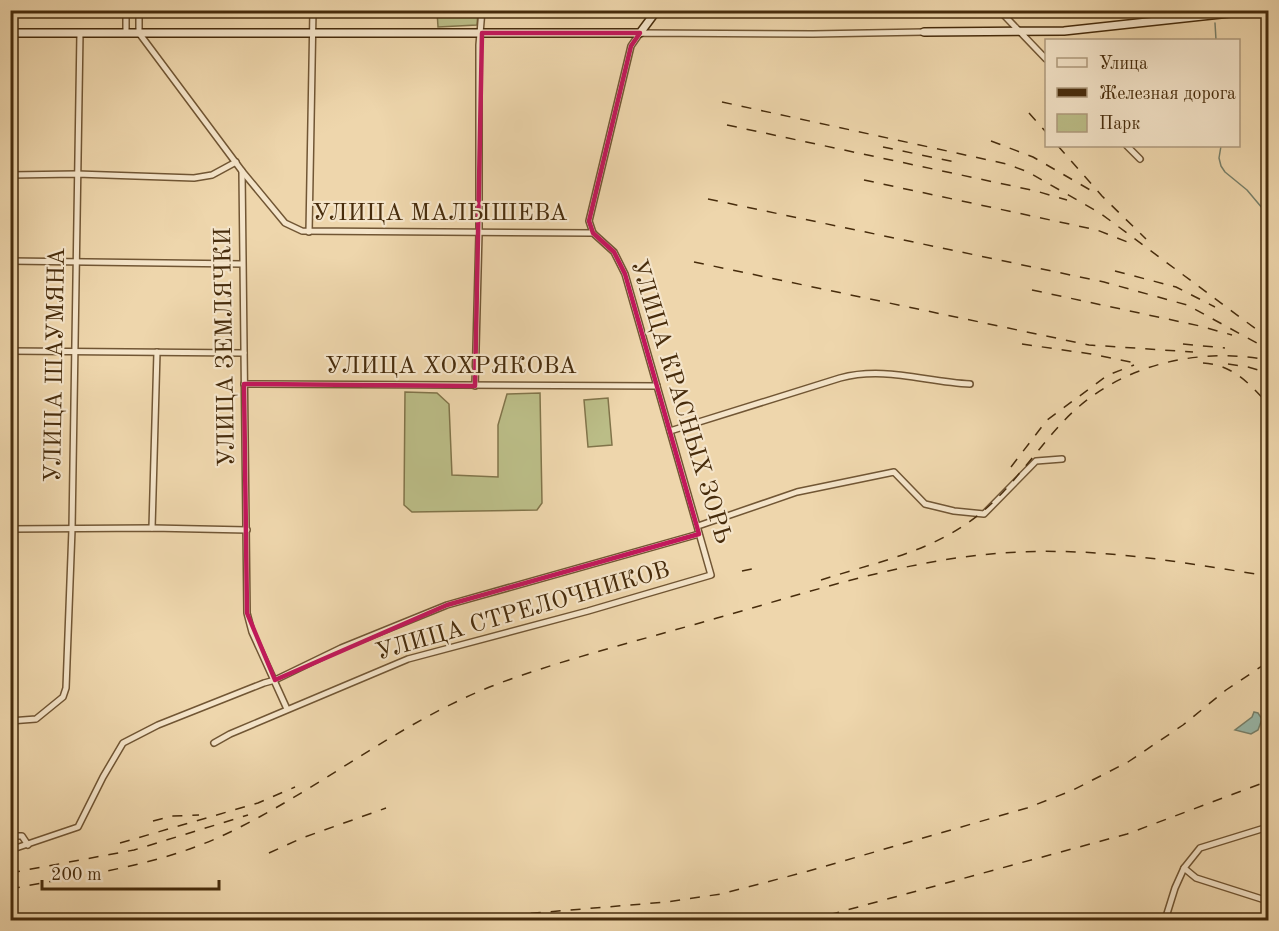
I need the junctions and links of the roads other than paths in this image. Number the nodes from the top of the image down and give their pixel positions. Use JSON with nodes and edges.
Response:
{"nodes":[{"id":1,"x":126,"y":10,"type":"edge"},
{"id":2,"x":139,"y":10,"type":"edge"},
{"id":3,"x":313,"y":10,"type":"edge"},
{"id":4,"x":482,"y":10,"type":"edge"},
{"id":5,"x":657,"y":10,"type":"edge"},
{"id":6,"x":999,"y":10,"type":"edge"},
{"id":7,"x":1258,"y":10,"type":"edge"},
{"id":8,"x":313,"y":31,"type":"junction"},
{"id":9,"x":924,"y":32,"type":"joint"},
{"id":10,"x":10,"y":33,"type":"edge"},
{"id":11,"x":80,"y":33,"type":"junction"},
{"id":12,"x":126,"y":33,"type":"junction"},
{"id":13,"x":139,"y":33,"type":"junction"},
{"id":14,"x":482,"y":33,"type":"junction"},
{"id":15,"x":640,"y":33,"type":"junction"},
{"id":16,"x":1023,"y":33,"type":"junction"},
{"id":17,"x":1045,"y":56,"type":"edge"},
{"id":18,"x":1128,"y":147,"type":"edge"},
{"id":19,"x":1140,"y":159,"type":"dead end"},
{"id":20,"x":236,"y":162,"type":"junction"},
{"id":21,"x":242,"y":171,"type":"junction"},
{"id":22,"x":77,"y":174,"type":"junction"},
{"id":23,"x":10,"y":175,"type":"edge"},
{"id":24,"x":309,"y":232,"type":"junction"},
{"id":25,"x":479,"y":233,"type":"junction"},
{"id":26,"x":593,"y":233,"type":"junction"},
{"id":27,"x":10,"y":261,"type":"edge"},
{"id":28,"x":75,"y":262,"type":"junction"},
{"id":29,"x":242,"y":264,"type":"junction"},
{"id":30,"x":74,"y":350,"type":"junction"},
{"id":31,"x":10,"y":351,"type":"edge"},
{"id":32,"x":157,"y":352,"type":"junction"},
{"id":33,"x":244,"y":353,"type":"junction"},
{"id":34,"x":244,"y":384,"type":"junction"},
{"id":35,"x":970,"y":384,"type":"dead end"},
{"id":36,"x":475,"y":386,"type":"junction"},
{"id":37,"x":657,"y":386,"type":"junction"},
{"id":38,"x":670,"y":431,"type":"junction"},
{"id":39,"x":1062,"y":459,"type":"dead end"},
{"id":40,"x":698,"y":526,"type":"junction"},
{"id":41,"x":152,"y":528,"type":"junction"},
{"id":42,"x":10,"y":529,"type":"edge"},
{"id":43,"x":72,"y":529,"type":"junction"},
{"id":44,"x":247,"y":530,"type":"junction"},
{"id":45,"x":699,"y":534,"type":"junction"},
{"id":46,"x":711,"y":575,"type":"joint"},
{"id":47,"x":275,"y":680,"type":"junction"},
{"id":48,"x":287,"y":709,"type":"junction"},
{"id":49,"x":10,"y":721,"type":"edge"},
{"id":50,"x":214,"y":743,"type":"dead end"},
{"id":51,"x":1269,"y":827,"type":"edge"},
{"id":52,"x":10,"y":836,"type":"edge"},
{"id":53,"x":28,"y":845,"type":"junction"},
{"id":54,"x":10,"y":850,"type":"edge"},
{"id":55,"x":1184,"y":867,"type":"junction"},
{"id":56,"x":1269,"y":901,"type":"edge"},
{"id":57,"x":1165,"y":921,"type":"edge"}],
"edges":[{"from":1,"to":12,"type":"street"},
{"from":2,"to":13,"type":"street"},
{"from":3,"to":8,"type":"street"},
{"from":4,"to":14,"type":"street"},
{"from":5,"to":15,"type":"main road"},
{"from":6,"to":16,"type":"street"},
{"from":7,"to":16,"type":"main road"},
{"from":8,"to":13,"type":"main road"},
{"from":8,"to":14,"type":"main road"},
{"from":8,"to":24,"type":"street"},
{"from":9,"to":15,"type":"street"},
{"from":9,"to":16,"type":"main road"},
{"from":10,"to":11,"type":"main road"},
{"from":11,"to":12,"type":"main road"},
{"from":11,"to":22,"type":"street","name":"УЛИЦА ШАУМЯНА"},
{"from":12,"to":13,"type":"main road"},
{"from":13,"to":20,"type":"street"},
{"from":14,"to":15,"type":"main road"},
{"from":14,"to":25,"type":"street"},
{"from":15,"to":26,"type":"street"},
{"from":16,"to":17,"type":"street"},
{"from":18,"to":19,"type":"street"},
{"from":20,"to":21,"type":"street"},
{"from":20,"to":22,"type":"street"},
{"from":21,"to":24,"type":"street","name":"УЛИЦА МАЛЫШЕВА"},
{"from":21,"to":29,"type":"street","name":"УЛИЦА ЗЕМЛЯЧКИ"},
{"from":22,"to":23,"type":"street"},
{"from":22,"to":28,"type":"street","name":"УЛИЦА ШАУМЯНА"},
{"from":24,"to":25,"type":"street","name":"УЛИЦА МАЛЫШЕВА"},
{"from":25,"to":26,"type":"street","name":"УЛИЦА МАЛЫШЕВА"},
{"from":25,"to":36,"type":"street"},
{"from":26,"to":37,"type":"street","name":"УЛИЦА КРАСНЫХ ЗОРЬ"},
{"from":27,"to":28,"type":"street"},
{"from":28,"to":29,"type":"street"},
{"from":28,"to":30,"type":"street","name":"УЛИЦА ШАУМЯНА"},
{"from":29,"to":33,"type":"street","name":"УЛИЦА ЗЕМЛЯЧКИ"},
{"from":30,"to":31,"type":"street"},
{"from":30,"to":32,"type":"street"},
{"from":30,"to":43,"type":"street","name":"УЛИЦА ШАУМЯНА"},
{"from":32,"to":33,"type":"street"},
{"from":32,"to":41,"type":"street"},
{"from":33,"to":34,"type":"street","name":"УЛИЦА ЗЕМЛЯЧКИ"},
{"from":34,"to":36,"type":"street","name":"УЛИЦА ХОХРЯКОВА"},
{"from":34,"to":44,"type":"street","name":"УЛИЦА ЗЕМЛЯЧКИ"},
{"from":35,"to":38,"type":"street"},
{"from":36,"to":37,"type":"street","name":"УЛИЦА ХОХРЯКОВА"},
{"from":37,"to":38,"type":"street","name":"УЛИЦА КРАСНЫХ ЗОРЬ"},
{"from":38,"to":40,"type":"street","name":"УЛИЦА КРАСНЫХ ЗОРЬ"},
{"from":39,"to":40,"type":"street"},
{"from":40,"to":45,"type":"street","name":"УЛИЦА КРАСНЫХ ЗОРЬ"},
{"from":41,"to":43,"type":"street"},
{"from":41,"to":44,"type":"street"},
{"from":42,"to":43,"type":"street"},
{"from":43,"to":49,"type":"street","name":"УЛИЦА ШАУМЯНА"},
{"from":44,"to":47,"type":"street","name":"УЛИЦА ЗЕМЛЯЧКИ"},
{"from":45,"to":46,"type":"street","name":"УЛИЦА КРАСНЫХ ЗОРЬ"},
{"from":45,"to":47,"type":"street"},
{"from":46,"to":48,"type":"street","name":"УЛИЦА СТРЕЛОЧНИКОВ"},
{"from":47,"to":48,"type":"street","name":"УЛИЦА ЗЕМЛЯЧКИ"},
{"from":47,"to":53,"type":"street"},
{"from":48,"to":50,"type":"street","name":"УЛИЦА СТРЕЛОЧНИКОВ"},
{"from":51,"to":55,"type":"street"},
{"from":52,"to":53,"type":"street"},
{"from":53,"to":54,"type":"street"},
{"from":55,"to":56,"type":"street"},
{"from":55,"to":57,"type":"street"}]}
